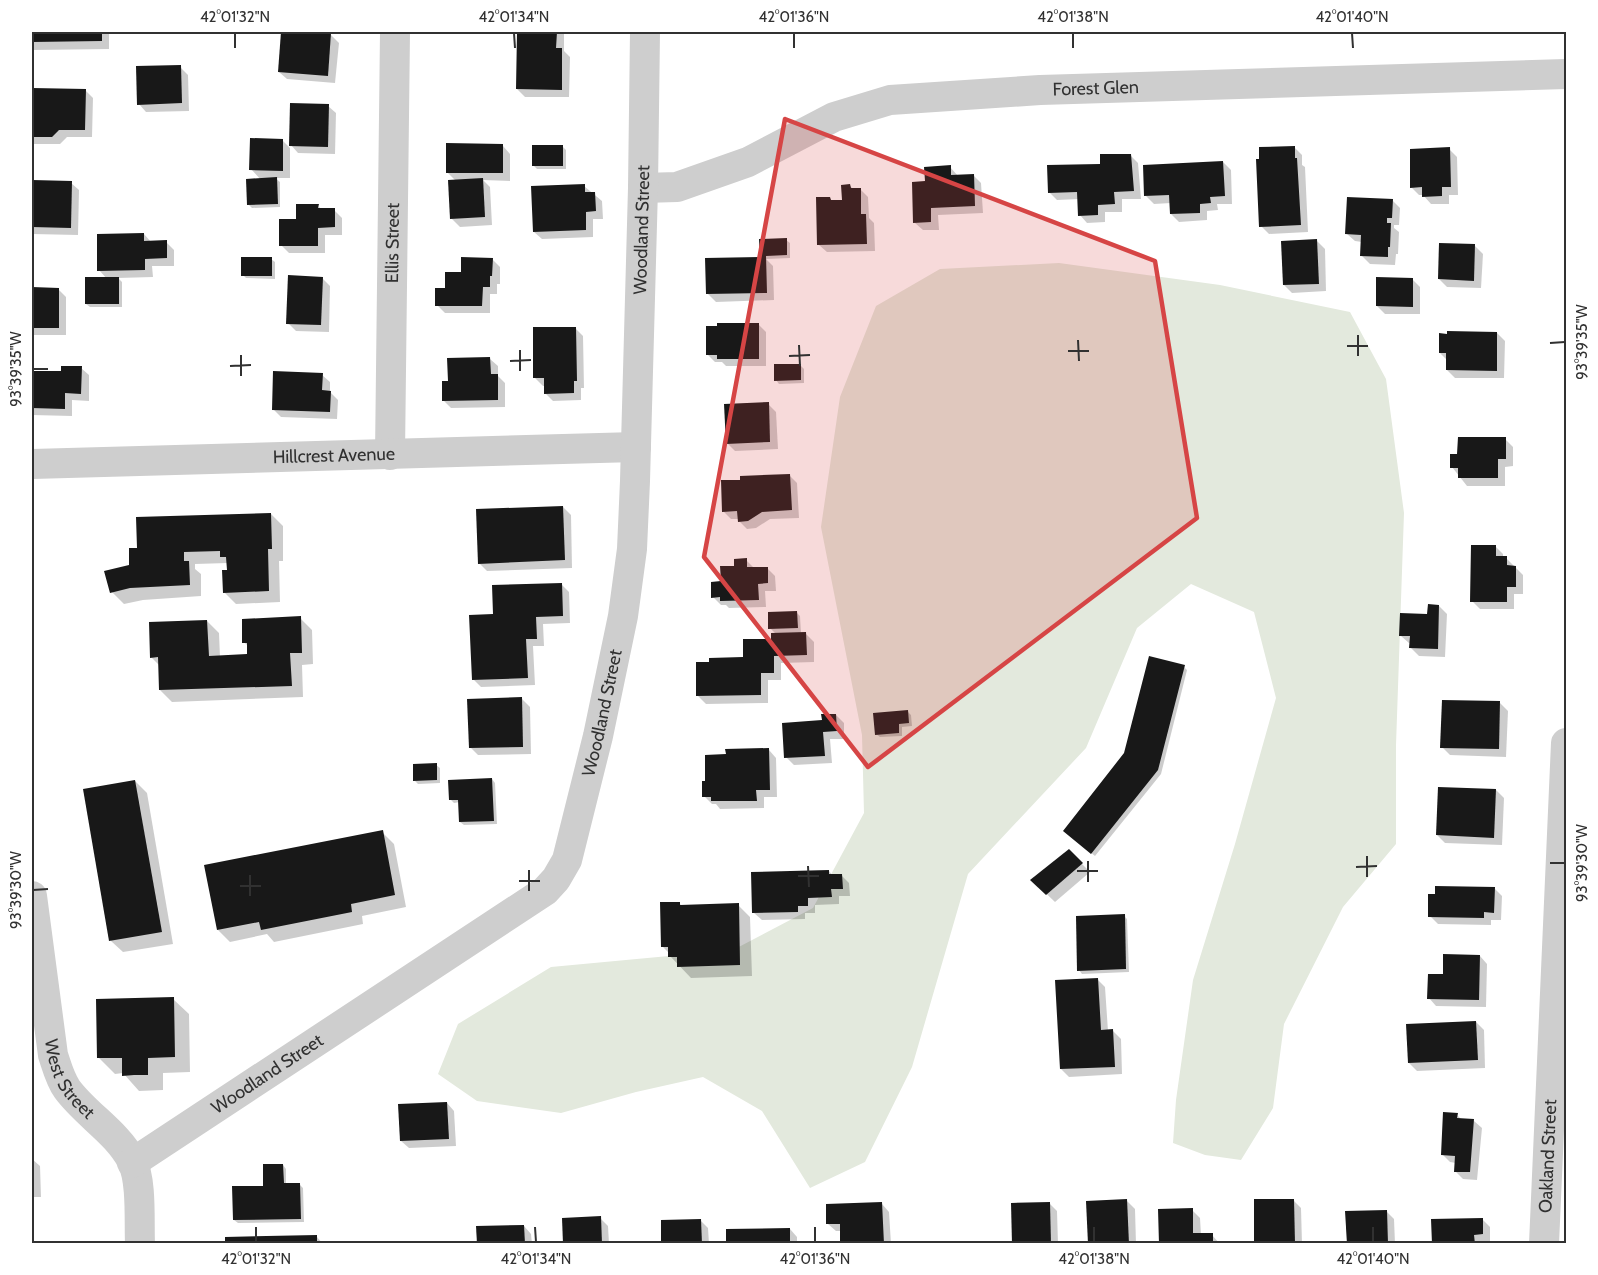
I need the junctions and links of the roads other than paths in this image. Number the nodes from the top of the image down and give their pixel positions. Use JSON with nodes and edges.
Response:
{"nodes":[{"id":1,"x":395,"y":32,"type":"edge"},
{"id":2,"x":645,"y":32,"type":"edge"},
{"id":3,"x":1566,"y":74,"type":"edge"},
{"id":4,"x":643,"y":188,"type":"junction"},
{"id":5,"x":636,"y":447,"type":"junction"},
{"id":6,"x":390,"y":455,"type":"junction"},
{"id":7,"x":32,"y":464,"type":"edge"},
{"id":8,"x":1566,"y":743,"type":"edge"},
{"id":9,"x":32,"y":896,"type":"edge"},
{"id":10,"x":132,"y":1163,"type":"junction"},
{"id":11,"x":140,"y":1244,"type":"edge"},
{"id":12,"x":1544,"y":1244,"type":"edge"}],
"edges":[{"from":1,"to":6,"type":"street","name":"Ellis Street"},
{"from":2,"to":4,"type":"street","name":"Woodland Street"},
{"from":3,"to":4,"type":"street","name":"Forest Glen"},
{"from":4,"to":5,"type":"street","name":"Woodland Street"},
{"from":5,"to":6,"type":"street","name":"Hillcrest Avenue"},
{"from":5,"to":10,"type":"street","name":"Woodland Street"},
{"from":6,"to":7,"type":"street","name":"Hillcrest Avenue"},
{"from":8,"to":12,"type":"street","name":"Oakland Street"},
{"from":9,"to":10,"type":"street","name":"West Street"},
{"from":10,"to":11,"type":"street","name":"West Street"}]}
